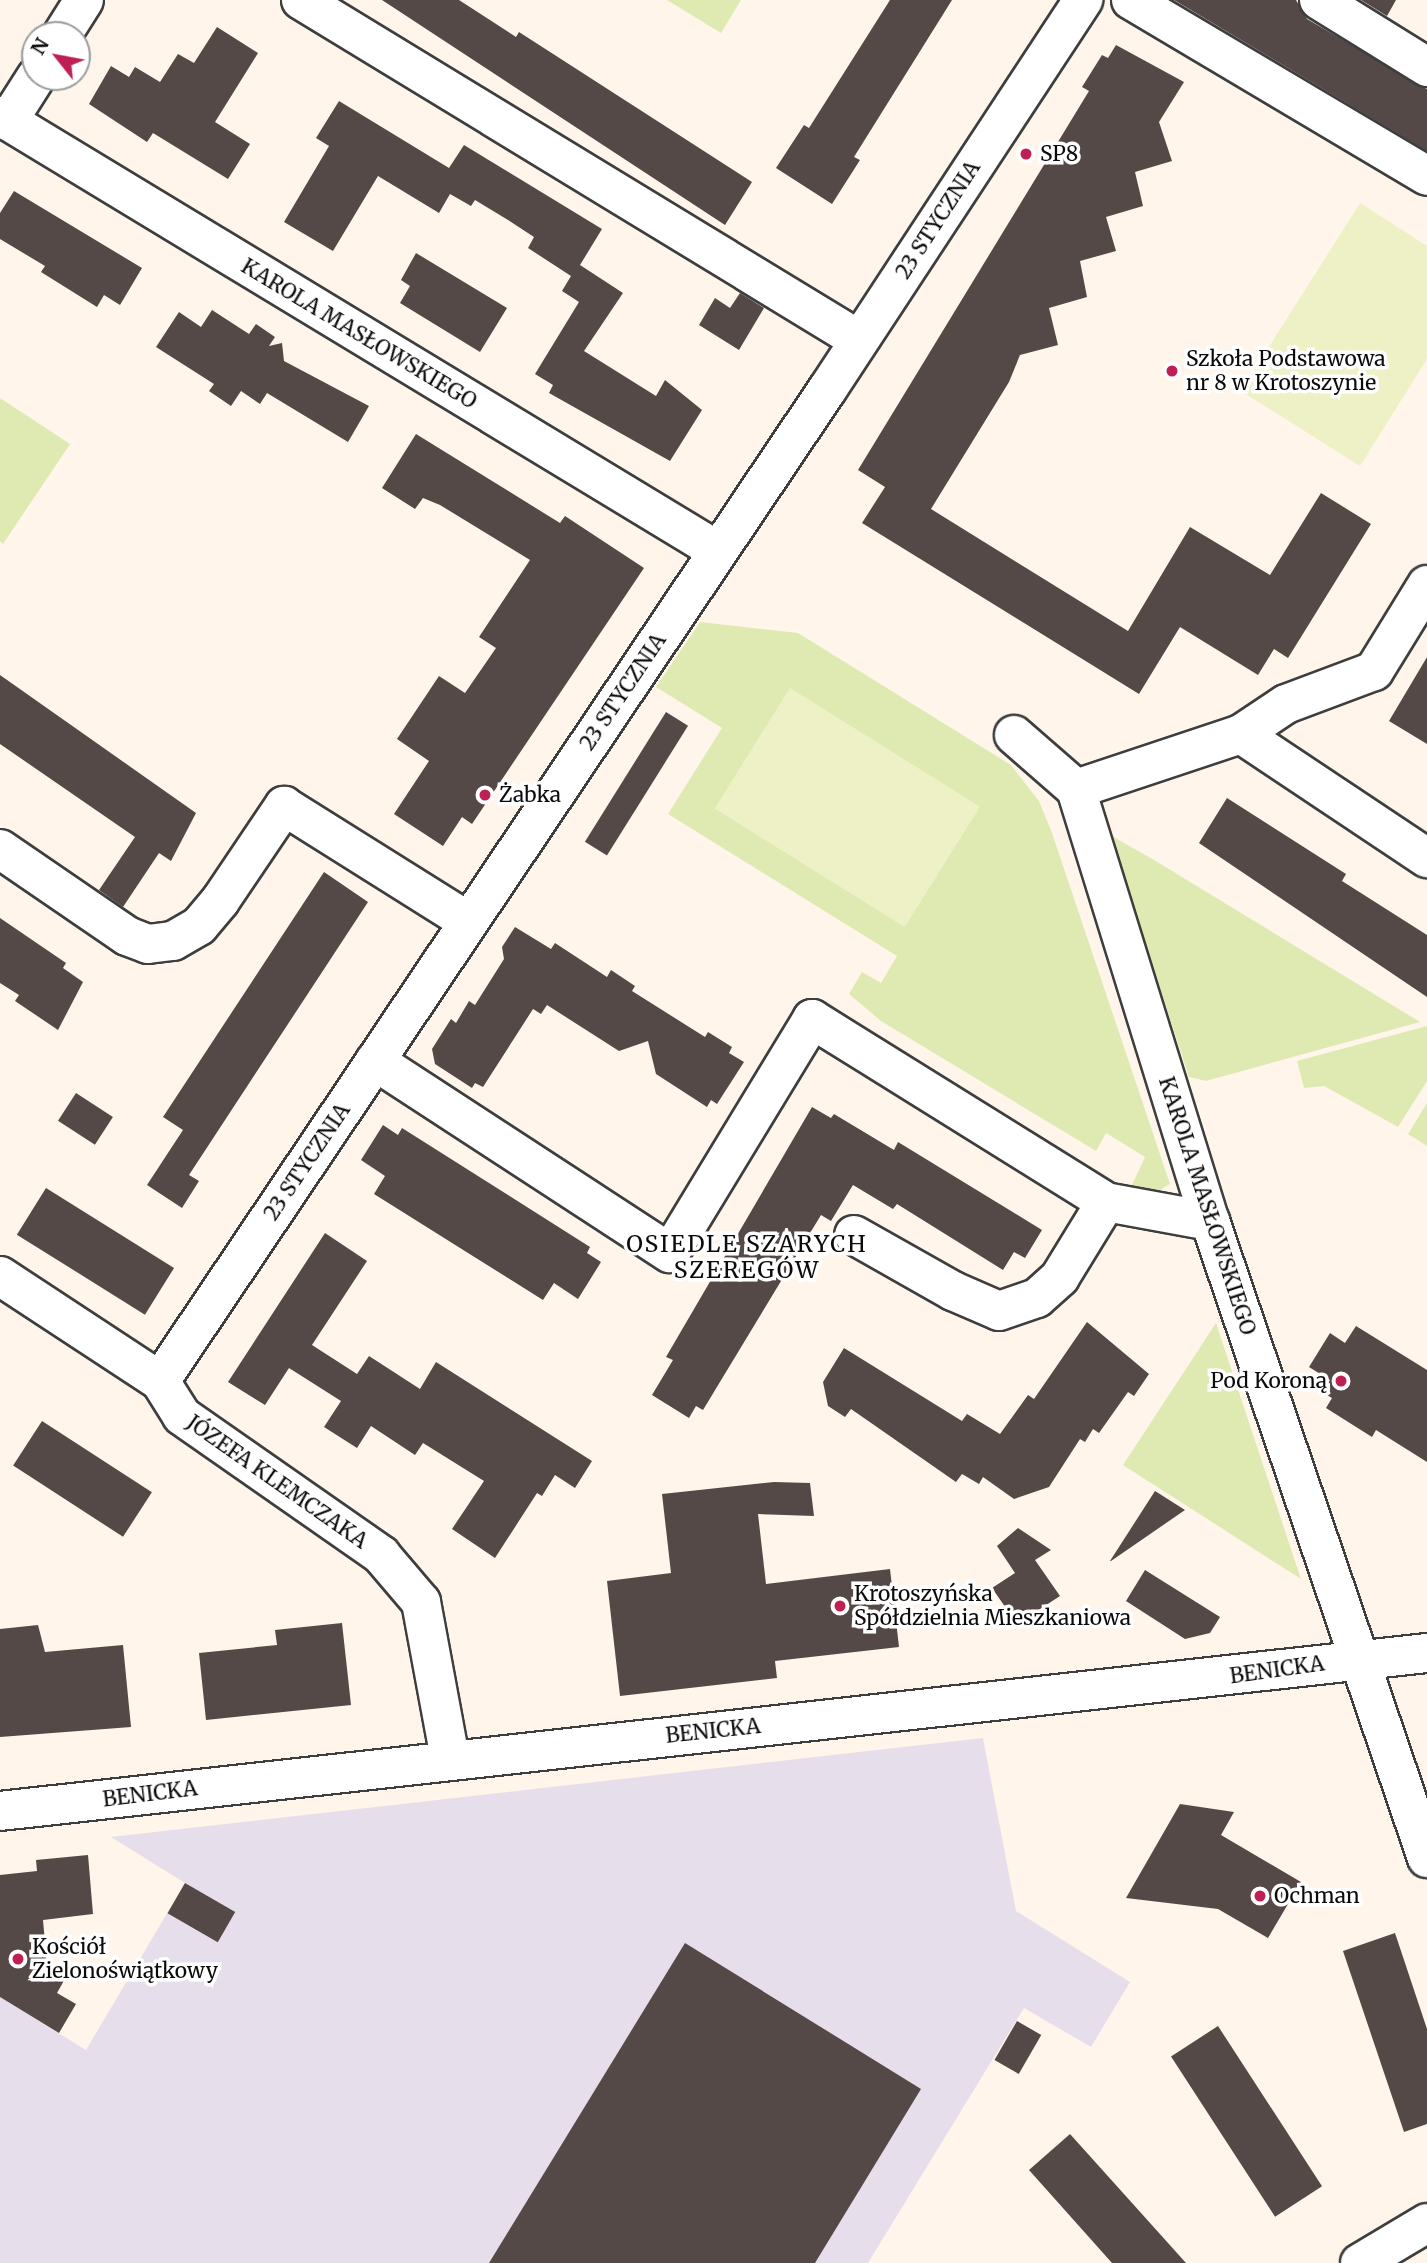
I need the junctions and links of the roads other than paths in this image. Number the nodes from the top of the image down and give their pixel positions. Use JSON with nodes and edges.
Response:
{"nodes":[{"id":1,"x":84,"y":0,"type":"edge"},
{"id":2,"x":301,"y":0,"type":"edge"},
{"id":3,"x":1083,"y":0,"type":"edge"},
{"id":4,"x":1131,"y":0,"type":"edge"},
{"id":5,"x":1319,"y":0,"type":"edge"},
{"id":6,"x":71,"y":21,"type":"edge"},
{"id":7,"x":1427,"y":66,"type":"edge"},
{"id":8,"x":25,"y":91,"type":"edge"},
{"id":9,"x":4,"y":119,"type":"edge"},
{"id":10,"x":1427,"y":176,"type":"edge"},
{"id":11,"x":859,"y":340,"type":"junction"},
{"id":12,"x":718,"y":551,"type":"junction"},
{"id":13,"x":1427,"y":585,"type":"edge"},
{"id":14,"x":1241,"y":734,"type":"junction"},
{"id":15,"x":1014,"y":735,"type":"dead end"},
{"id":16,"x":1076,"y":789,"type":"junction"},
{"id":17,"x":0,"y":849,"type":"edge"},
{"id":18,"x":1427,"y":858,"type":"edge"},
{"id":19,"x":469,"y":922,"type":"junction"},
{"id":20,"x":375,"y":1061,"type":"junction"},
{"id":21,"x":1105,"y":1202,"type":"junction"},
{"id":22,"x":1210,"y":1221,"type":"junction"},
{"id":23,"x":853,"y":1235,"type":"dead end"},
{"id":24,"x":0,"y":1276,"type":"edge"},
{"id":25,"x":160,"y":1381,"type":"junction"},
{"id":26,"x":1427,"y":1653,"type":"edge"},
{"id":27,"x":1360,"y":1658,"type":"junction"},
{"id":28,"x":450,"y":1759,"type":"junction"},
{"id":29,"x":0,"y":1811,"type":"edge"},
{"id":30,"x":1427,"y":1858,"type":"edge"},
{"id":31,"x":1427,"y":2223,"type":"edge"},
{"id":32,"x":1360,"y":2263,"type":"edge"}],
"edges":[{"from":1,"to":6,"type":"street"},
{"from":2,"to":11,"type":"street"},
{"from":3,"to":11,"type":"street","name":"23 STYCZNIA"},
{"from":4,"to":10,"type":"street"},
{"from":5,"to":7,"type":"street"},
{"from":8,"to":9,"type":"street"},
{"from":9,"to":12,"type":"street","name":"KAROLA MASŁOWSKIEGO"},
{"from":11,"to":12,"type":"street","name":"23 STYCZNIA"},
{"from":12,"to":19,"type":"street","name":"23 STYCZNIA"},
{"from":13,"to":14,"type":"street"},
{"from":14,"to":16,"type":"street"},
{"from":14,"to":18,"type":"street"},
{"from":15,"to":16,"type":"street"},
{"from":16,"to":22,"type":"street","name":"KAROLA MASŁOWSKIEGO"},
{"from":17,"to":19,"type":"street"},
{"from":19,"to":20,"type":"street","name":"23 STYCZNIA"},
{"from":20,"to":21,"type":"street"},
{"from":20,"to":25,"type":"street","name":"23 STYCZNIA"},
{"from":21,"to":22,"type":"street"},
{"from":21,"to":23,"type":"street"},
{"from":22,"to":27,"type":"street","name":"KAROLA MASŁOWSKIEGO"},
{"from":24,"to":25,"type":"street","name":"JÓZEFA KLEMCZAKA"},
{"from":25,"to":28,"type":"street","name":"JÓZEFA KLEMCZAKA"},
{"from":26,"to":27,"type":"street","name":"BENICKA"},
{"from":27,"to":28,"type":"street","name":"BENICKA"},
{"from":27,"to":30,"type":"street","name":"KAROLA MASŁOWSKIEGO"},
{"from":28,"to":29,"type":"street","name":"BENICKA"},
{"from":31,"to":32,"type":"street"}]}
